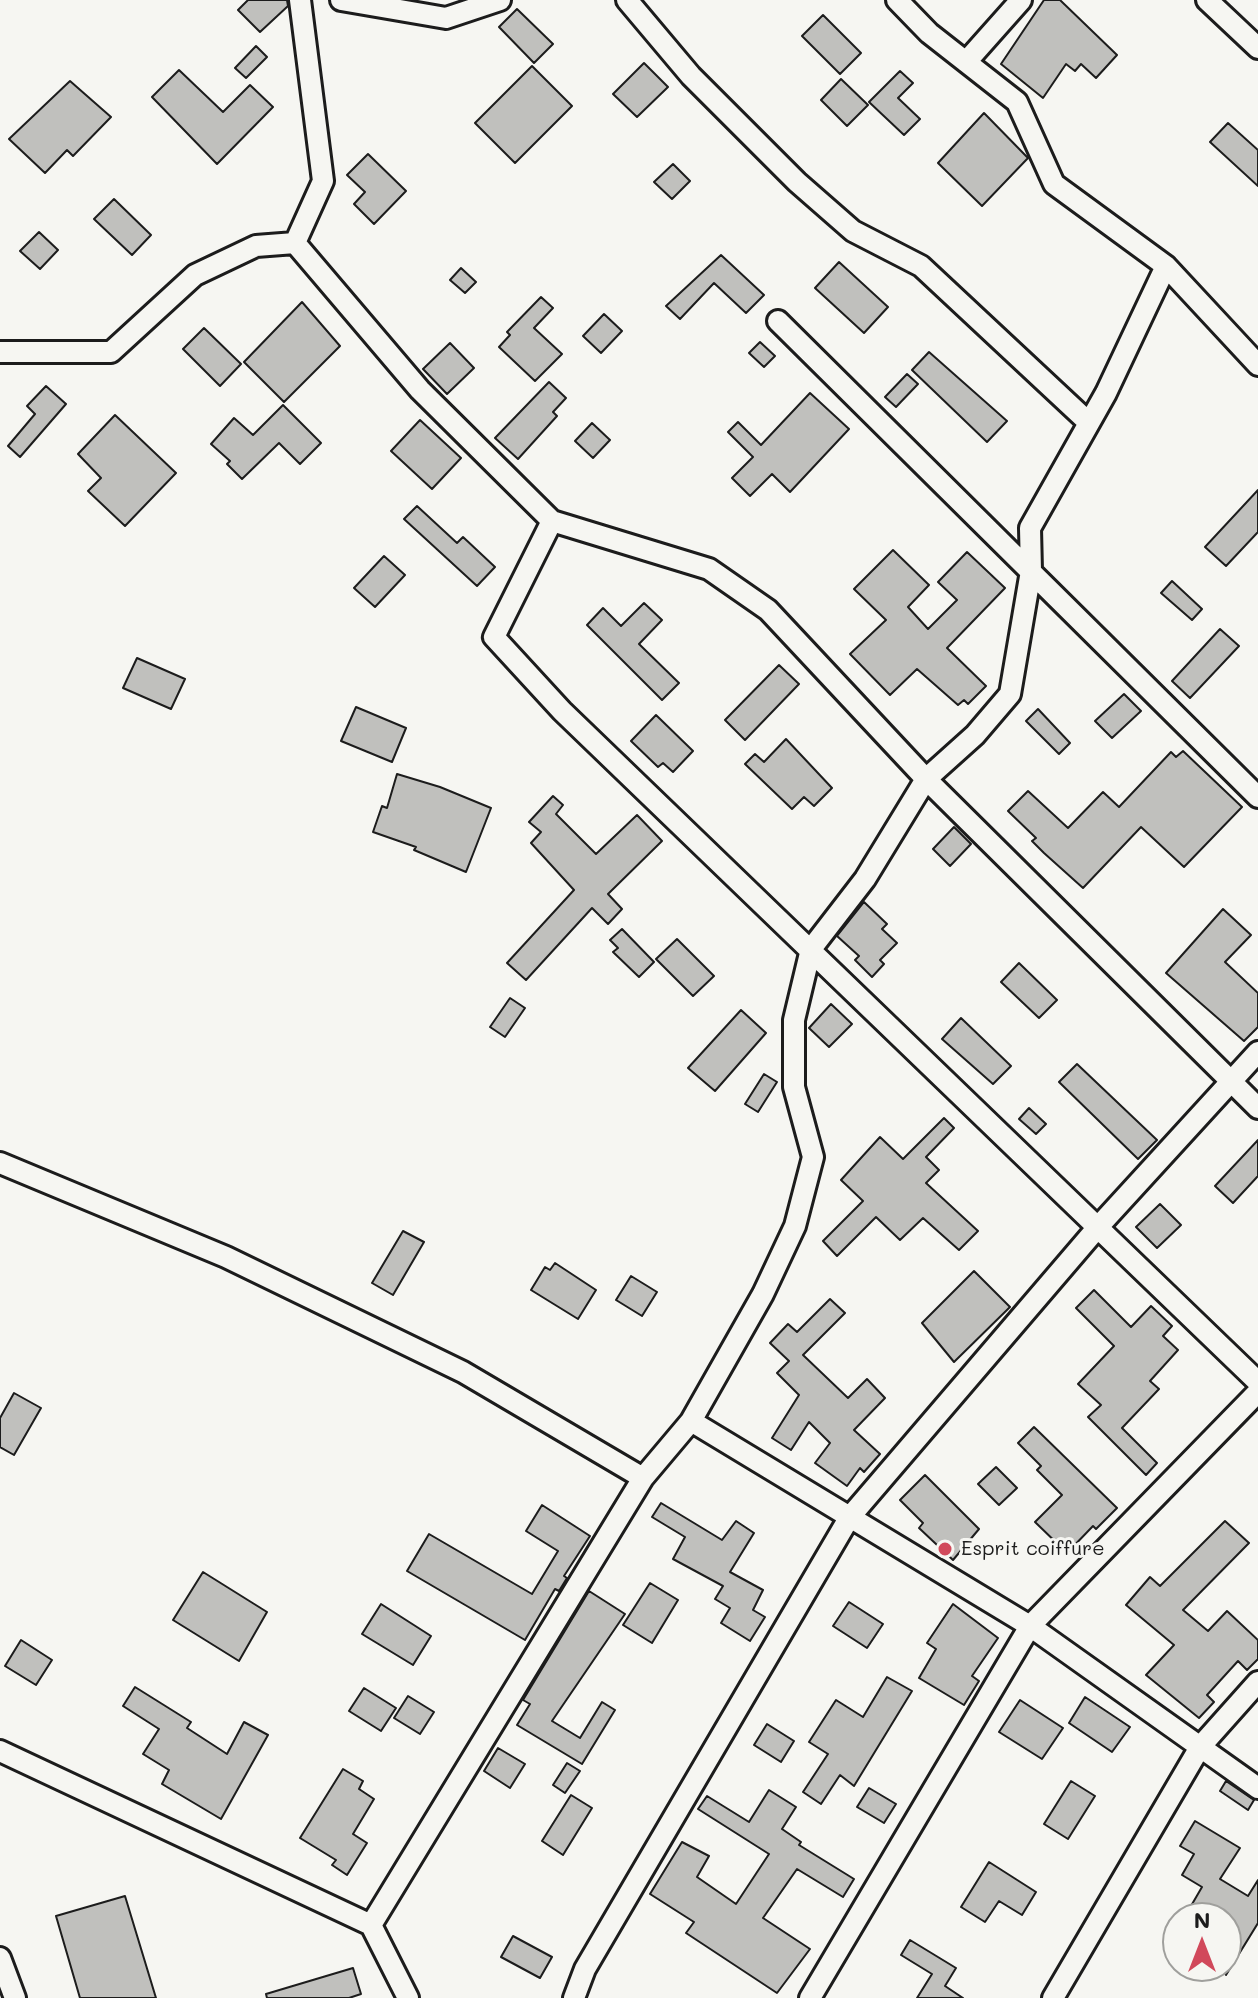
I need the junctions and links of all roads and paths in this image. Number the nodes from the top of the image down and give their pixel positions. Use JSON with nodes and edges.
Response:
{"nodes":[{"id":1,"x":300,"y":0,"type":"edge"},
{"id":2,"x":341,"y":0,"type":"edge"},
{"id":3,"x":500,"y":0,"type":"edge"},
{"id":4,"x":627,"y":0,"type":"edge"},
{"id":5,"x":897,"y":0,"type":"edge"},
{"id":6,"x":1021,"y":0,"type":"edge"},
{"id":7,"x":1207,"y":0,"type":"edge"},
{"id":8,"x":1258,"y":48,"type":"edge"},
{"id":9,"x":966,"y":62,"type":"junction"},
{"id":10,"x":295,"y":243,"type":"junction"},
{"id":11,"x":1166,"y":266,"type":"junction"},
{"id":12,"x":778,"y":321,"type":"dead end"},
{"id":13,"x":0,"y":352,"type":"edge"},
{"id":14,"x":1258,"y":365,"type":"edge"},
{"id":15,"x":1087,"y":421,"type":"junction"},
{"id":16,"x":552,"y":521,"type":"junction"},
{"id":17,"x":1031,"y":571,"type":"junction"},
{"id":18,"x":926,"y":779,"type":"junction"},
{"id":19,"x":1258,"y":797,"type":"edge"},
{"id":20,"x":811,"y":949,"type":"junction"},
{"id":21,"x":1258,"y":1052,"type":"edge"},
{"id":22,"x":1230,"y":1080,"type":"junction"},
{"id":23,"x":1258,"y":1108,"type":"edge"},
{"id":24,"x":0,"y":1163,"type":"edge"},
{"id":25,"x":1098,"y":1227,"type":"junction"},
{"id":26,"x":1258,"y":1382,"type":"edge"},
{"id":27,"x":1258,"y":1392,"type":"edge"},
{"id":28,"x":691,"y":1421,"type":"junction"},
{"id":29,"x":643,"y":1478,"type":"junction"},
{"id":30,"x":849,"y":1518,"type":"junction"},
{"id":31,"x":1030,"y":1626,"type":"junction"},
{"id":32,"x":1258,"y":1682,"type":"edge"},
{"id":33,"x":1200,"y":1747,"type":"junction"},
{"id":34,"x":0,"y":1751,"type":"edge"},
{"id":35,"x":1258,"y":1788,"type":"edge"},
{"id":36,"x":371,"y":1925,"type":"junction"},
{"id":37,"x":0,"y":1958,"type":"edge"},
{"id":38,"x":15,"y":1998,"type":"edge"},
{"id":39,"x":408,"y":1998,"type":"edge"},
{"id":40,"x":574,"y":1998,"type":"edge"},
{"id":41,"x":810,"y":1998,"type":"edge"},
{"id":42,"x":1053,"y":1998,"type":"edge"}],
"edges":[{"from":1,"to":10,"type":"street"},
{"from":2,"to":3,"type":"street"},
{"from":4,"to":15,"type":"street"},
{"from":5,"to":9,"type":"street"},
{"from":6,"to":9,"type":"street"},
{"from":7,"to":8,"type":"street"},
{"from":9,"to":11,"type":"street"},
{"from":10,"to":13,"type":"street"},
{"from":10,"to":16,"type":"street"},
{"from":11,"to":14,"type":"street"},
{"from":11,"to":15,"type":"street"},
{"from":12,"to":17,"type":"street"},
{"from":15,"to":17,"type":"street"},
{"from":16,"to":18,"type":"street"},
{"from":16,"to":20,"type":"street"},
{"from":17,"to":18,"type":"street"},
{"from":17,"to":19,"type":"street"},
{"from":18,"to":20,"type":"street"},
{"from":18,"to":22,"type":"street"},
{"from":20,"to":25,"type":"street"},
{"from":20,"to":28,"type":"street"},
{"from":21,"to":22,"type":"street"},
{"from":22,"to":23,"type":"street"},
{"from":22,"to":25,"type":"street"},
{"from":24,"to":29,"type":"street"},
{"from":25,"to":26,"type":"street"},
{"from":25,"to":30,"type":"street"},
{"from":27,"to":31,"type":"street"},
{"from":28,"to":29,"type":"street"},
{"from":28,"to":30,"type":"street"},
{"from":29,"to":36,"type":"street"},
{"from":30,"to":31,"type":"street"},
{"from":30,"to":40,"type":"street"},
{"from":31,"to":33,"type":"street"},
{"from":31,"to":41,"type":"street"},
{"from":32,"to":33,"type":"street"},
{"from":33,"to":35,"type":"street"},
{"from":33,"to":42,"type":"street"},
{"from":34,"to":36,"type":"street"},
{"from":36,"to":39,"type":"street"},
{"from":37,"to":38,"type":"street"}]}
